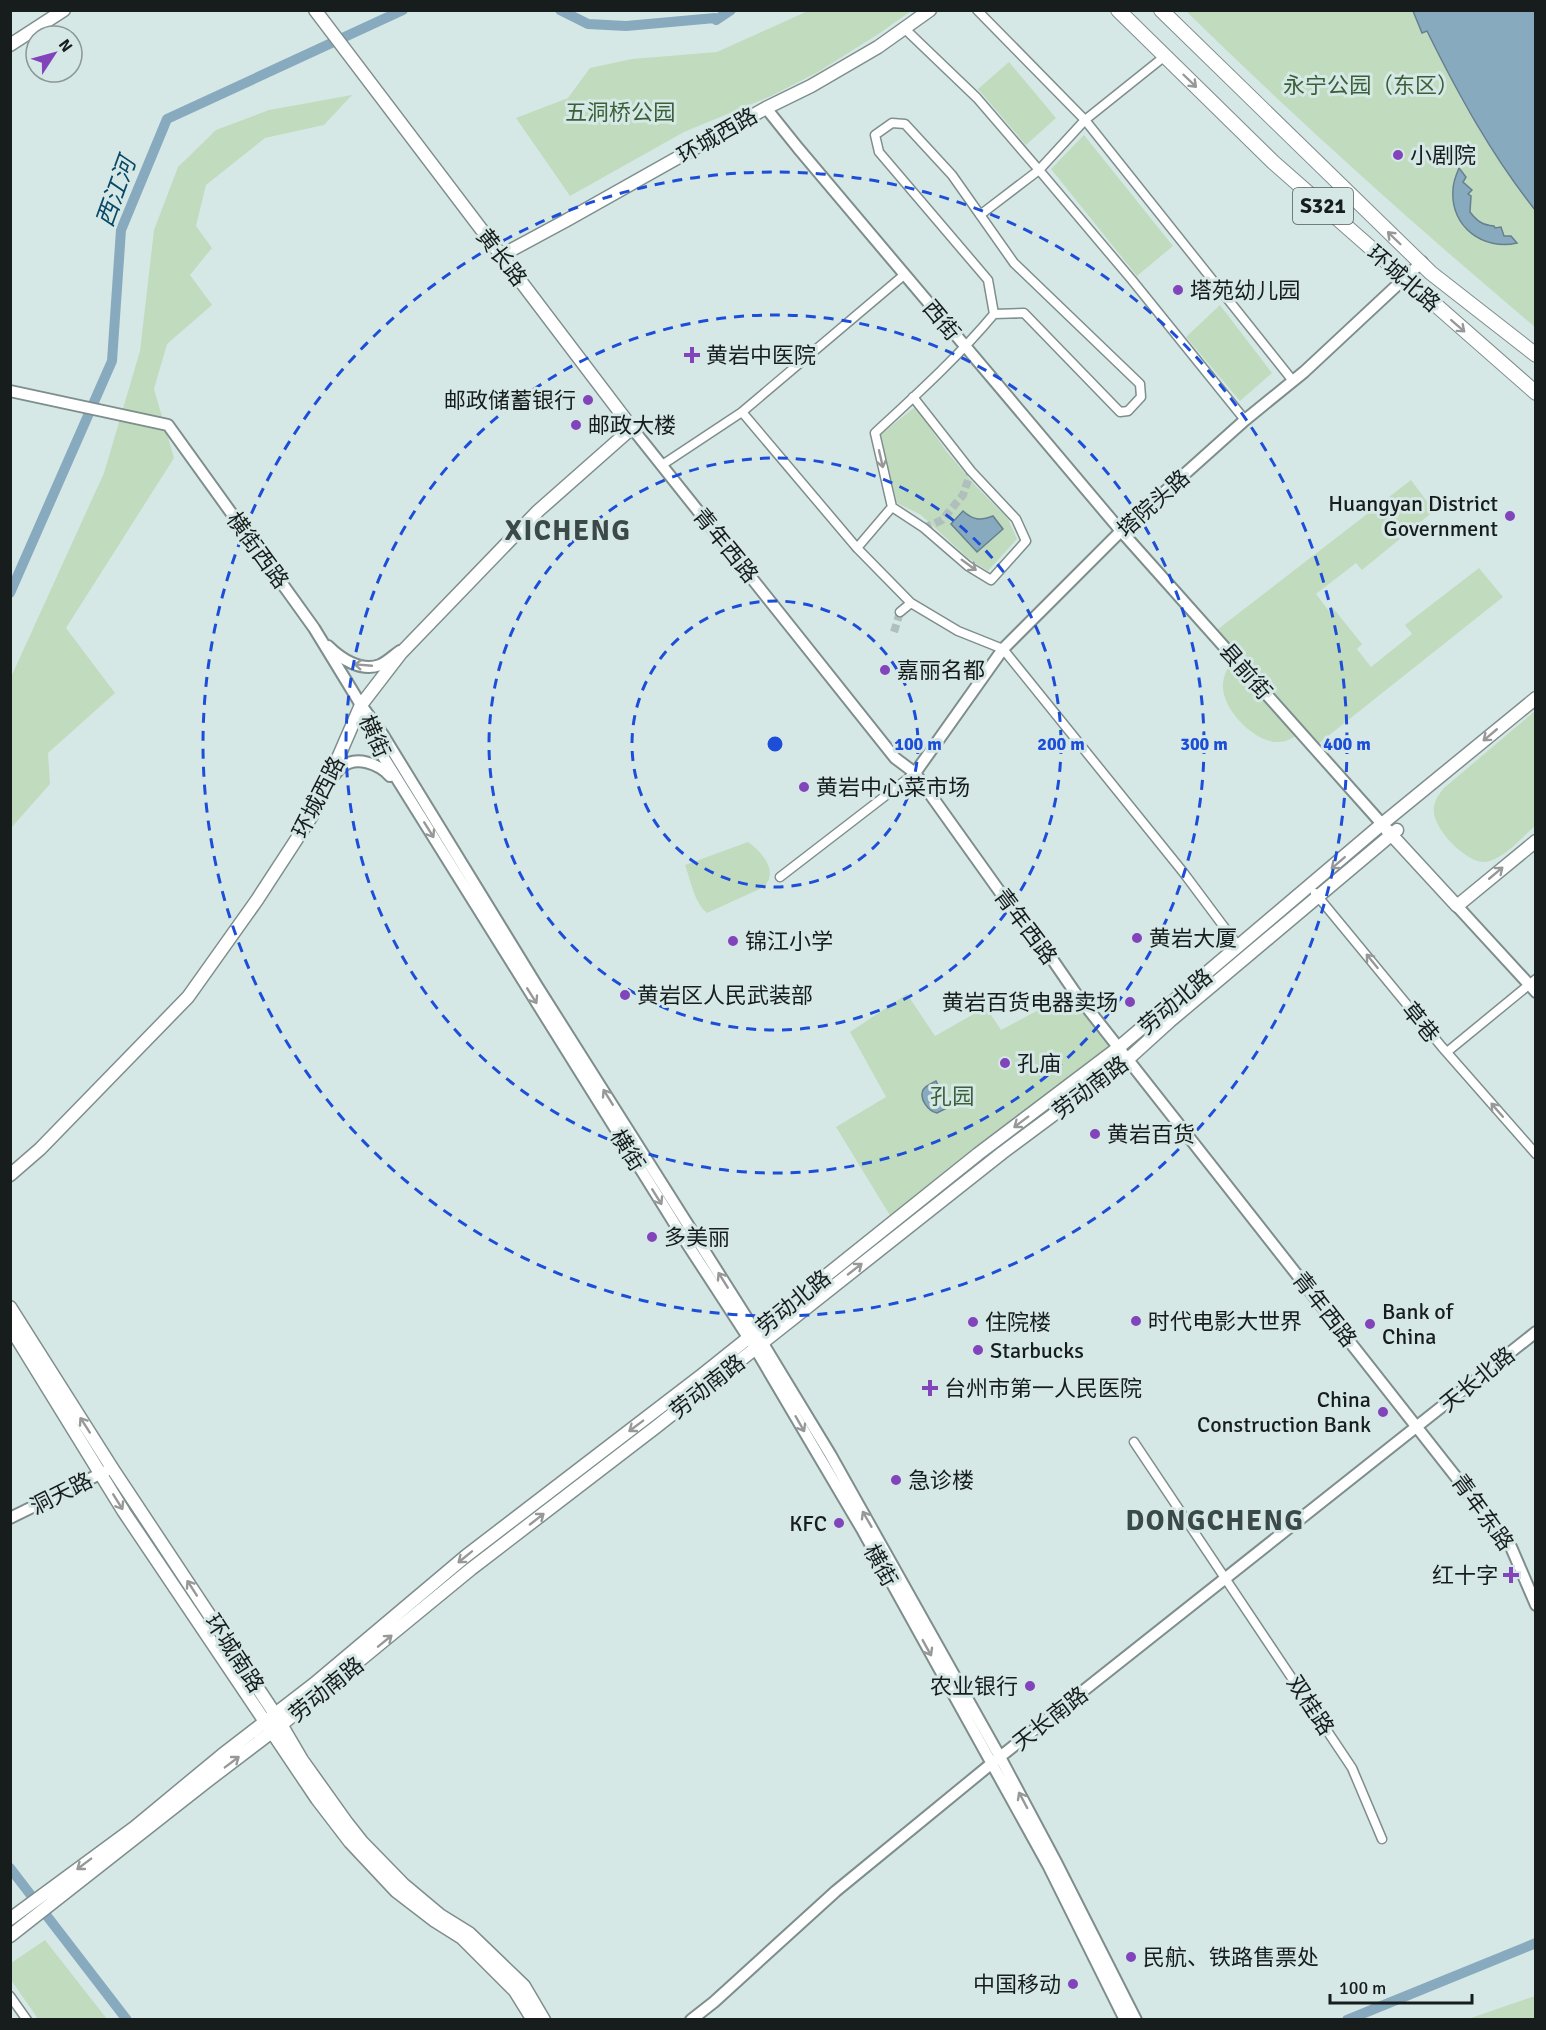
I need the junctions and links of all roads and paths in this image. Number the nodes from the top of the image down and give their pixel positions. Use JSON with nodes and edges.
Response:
{"nodes":[{"id":1,"x":64,"y":10,"type":"edge"},
{"id":2,"x":315,"y":10,"type":"edge"},
{"id":3,"x":930,"y":10,"type":"edge"},
{"id":4,"x":978,"y":10,"type":"edge"},
{"id":5,"x":1118,"y":10,"type":"edge"},
{"id":6,"x":1161,"y":10,"type":"edge"},
{"id":7,"x":905,"y":29,"type":"junction"},
{"id":8,"x":10,"y":45,"type":"edge"},
{"id":9,"x":1165,"y":56,"type":"junction"},
{"id":10,"x":766,"y":108,"type":"junction"},
{"id":11,"x":1085,"y":120,"type":"junction"},
{"id":12,"x":1039,"y":170,"type":"junction"},
{"id":13,"x":980,"y":215,"type":"junction"},
{"id":14,"x":502,"y":255,"type":"junction"},
{"id":15,"x":1422,"y":262,"type":"junction"},
{"id":16,"x":904,"y":275,"type":"junction"},
{"id":17,"x":1404,"y":279,"type":"junction"},
{"id":18,"x":994,"y":314,"type":"junction"},
{"id":19,"x":966,"y":348,"type":"junction"},
{"id":20,"x":1536,"y":355,"type":"edge"},
{"id":21,"x":1293,"y":381,"type":"junction"},
{"id":22,"x":10,"y":392,"type":"edge"},
{"id":23,"x":1536,"y":393,"type":"edge"},
{"id":24,"x":913,"y":397,"type":"junction"},
{"id":25,"x":742,"y":412,"type":"junction"},
{"id":26,"x":1245,"y":420,"type":"junction"},
{"id":27,"x":632,"y":428,"type":"junction"},
{"id":28,"x":662,"y":465,"type":"junction"},
{"id":29,"x":892,"y":507,"type":"junction"},
{"id":30,"x":1121,"y":531,"type":"junction"},
{"id":31,"x":857,"y":548,"type":"junction"},
{"id":32,"x":911,"y":603,"type":"junction"},
{"id":33,"x":900,"y":612,"type":"tunnel mouth"},
{"id":34,"x":319,"y":637,"type":"junction"},
{"id":35,"x":410,"y":644,"type":"junction"},
{"id":36,"x":1004,"y":649,"type":"junction"},
{"id":37,"x":1536,"y":698,"type":"edge"},
{"id":38,"x":361,"y":705,"type":"junction"},
{"id":39,"x":915,"y":773,"type":"junction"},
{"id":40,"x":327,"y":785,"type":"junction"},
{"id":41,"x":408,"y":797,"type":"junction"},
{"id":42,"x":1385,"y":822,"type":"junction"},
{"id":43,"x":1394,"y":832,"type":"junction"},
{"id":44,"x":1536,"y":841,"type":"edge"},
{"id":45,"x":780,"y":876,"type":"dead end"},
{"id":46,"x":1314,"y":892,"type":"junction"},
{"id":47,"x":1459,"y":904,"type":"junction"},
{"id":48,"x":1239,"y":947,"type":"junction"},
{"id":49,"x":1533,"y":986,"type":"edge"},
{"id":50,"x":564,"y":1038,"type":"junction"},
{"id":51,"x":1118,"y":1048,"type":"junction"},
{"id":52,"x":1447,"y":1052,"type":"junction"},
{"id":53,"x":1127,"y":1060,"type":"junction"},
{"id":54,"x":1536,"y":1154,"type":"edge"},
{"id":55,"x":10,"y":1175,"type":"edge"},
{"id":56,"x":10,"y":1307,"type":"edge"},
{"id":57,"x":10,"y":1327,"type":"edge"},
{"id":58,"x":1536,"y":1332,"type":"edge"},
{"id":59,"x":755,"y":1340,"type":"junction"},
{"id":60,"x":1418,"y":1426,"type":"junction"},
{"id":61,"x":1134,"y":1442,"type":"dead end"},
{"id":62,"x":112,"y":1468,"type":"junction"},
{"id":63,"x":99,"y":1473,"type":"junction"},
{"id":64,"x":10,"y":1518,"type":"edge"},
{"id":65,"x":1226,"y":1578,"type":"junction"},
{"id":66,"x":1536,"y":1605,"type":"edge"},
{"id":67,"x":273,"y":1723,"type":"junction"},
{"id":68,"x":995,"y":1761,"type":"junction"},
{"id":69,"x":1382,"y":1839,"type":"dead end"},
{"id":70,"x":27,"y":1914,"type":"junction"},
{"id":71,"x":10,"y":1919,"type":"edge"},
{"id":72,"x":10,"y":1936,"type":"edge"},
{"id":73,"x":10,"y":1996,"type":"edge"},
{"id":74,"x":27,"y":2019,"type":"edge"},
{"id":75,"x":532,"y":2019,"type":"edge"},
{"id":76,"x":544,"y":2019,"type":"edge"},
{"id":77,"x":691,"y":2019,"type":"edge"},
{"id":78,"x":1125,"y":2019,"type":"edge"},
{"id":79,"x":1136,"y":2019,"type":"edge"}],
"edges":[{"from":1,"to":8,"type":"main road"},
{"from":2,"to":14,"type":"main road","name":"黄长路"},
{"from":3,"to":7,"type":"main road","name":"环城西路"},
{"from":4,"to":11,"type":"street"},
{"from":5,"to":9,"type":"main road","name":"环城北路","number":"S321"},
{"from":15,"to":6,"type":"main road","name":"环城北路","number":"S321","one_way":true},
{"from":7,"to":10,"type":"main road","name":"环城西路"},
{"from":7,"to":12,"type":"street"},
{"from":9,"to":11,"type":"street"},
{"from":9,"to":17,"type":"main road","name":"环城北路","number":"S321","one_way":true},
{"from":10,"to":14,"type":"main road","name":"环城西路"},
{"from":10,"to":16,"type":"street","name":"西街"},
{"from":11,"to":12,"type":"street"},
{"from":11,"to":21,"type":"street"},
{"from":12,"to":13,"type":"street"},
{"from":12,"to":26,"type":"street"},
{"from":13,"to":18,"type":"street"},
{"from":13,"to":18,"type":"street"},
{"from":14,"to":27,"type":"main road","name":"黄长路"},
{"from":15,"to":17,"type":"street","name":"塔院头路"},
{"from":15,"to":20,"type":"main road","name":"环城北路","number":"S321"},
{"from":16,"to":19,"type":"street","name":"西街"},
{"from":16,"to":25,"type":"street"},
{"from":17,"to":21,"type":"street","name":"塔院头路"},
{"from":17,"to":23,"type":"main road","name":"环城北路","number":"S321","one_way":true},
{"from":18,"to":19,"type":"street"},
{"from":19,"to":24,"type":"street"},
{"from":19,"to":30,"type":"street","name":"西街"},
{"from":21,"to":26,"type":"street","name":"塔院头路"},
{"from":22,"to":34,"type":"street","name":"横街西路"},
{"from":24,"to":29,"type":"street","one_way":true},
{"from":29,"to":24,"type":"street","one_way":true},
{"from":25,"to":28,"type":"street"},
{"from":25,"to":31,"type":"street"},
{"from":26,"to":30,"type":"street","name":"塔院头路"},
{"from":27,"to":28,"type":"street","name":"青年西路"},
{"from":27,"to":35,"type":"main road","name":"环城西路"},
{"from":28,"to":39,"type":"street","name":"青年西路"},
{"from":29,"to":31,"type":"street"},
{"from":30,"to":36,"type":"street","name":"塔院头路"},
{"from":30,"to":42,"type":"street","name":"县前街"},
{"from":31,"to":32,"type":"street"},
{"from":32,"to":33,"type":"street"},
{"from":32,"to":36,"type":"street"},
{"from":35,"to":34,"type":"street","one_way":true},
{"from":34,"to":38,"type":"street","name":"横街西路"},
{"from":35,"to":38,"type":"main road","name":"环城西路"},
{"from":36,"to":39,"type":"street","name":"塔院头路"},
{"from":36,"to":48,"type":"street"},
{"from":37,"to":42,"type":"main road","name":"劳动北路","one_way":true},
{"from":38,"to":40,"type":"main road","name":"环城西路"},
{"from":38,"to":41,"type":"street","name":"横街"},
{"from":38,"to":50,"type":"street","name":"横街"},
{"from":39,"to":45,"type":"street"},
{"from":39,"to":51,"type":"street","name":"青年西路"},
{"from":40,"to":41,"type":"street"},
{"from":40,"to":55,"type":"main road","name":"环城西路"},
{"from":41,"to":50,"type":"street","name":"横街","one_way":true},
{"from":42,"to":43,"type":"main road","name":"县前街"},
{"from":42,"to":46,"type":"main road","name":"劳动北路","one_way":true},
{"from":43,"to":46,"type":"main road","name":"劳动南路"},
{"from":43,"to":47,"type":"main road","name":"县前街"},
{"from":47,"to":44,"type":"main road","one_way":true},
{"from":46,"to":48,"type":"main road","name":"劳动北路"},
{"from":52,"to":46,"type":"street","name":"草巷","one_way":true},
{"from":46,"to":53,"type":"main road","name":"劳动南路"},
{"from":47,"to":49,"type":"street","name":"县前街"},
{"from":48,"to":51,"type":"main road","name":"劳动北路"},
{"from":49,"to":52,"type":"street"},
{"from":50,"to":59,"type":"street","name":"横街"},
{"from":51,"to":53,"type":"street","name":"青年西路"},
{"from":51,"to":59,"type":"main road","name":"劳动北路","one_way":true},
{"from":54,"to":52,"type":"street","name":"草巷","one_way":true},
{"from":59,"to":53,"type":"main road","name":"劳动南路","one_way":true},
{"from":53,"to":60,"type":"street","name":"青年西路"},
{"from":62,"to":56,"type":"main road","name":"环城南路","one_way":true},
{"from":57,"to":63,"type":"main road"},
{"from":58,"to":60,"type":"street","name":"天长北路"},
{"from":59,"to":67,"type":"main road","name":"劳动南路"},
{"from":59,"to":68,"type":"street","name":"横街"},
{"from":60,"to":65,"type":"street","name":"天长南路"},
{"from":60,"to":66,"type":"street","name":"青年东路"},
{"from":61,"to":65,"type":"street","name":"双桂路"},
{"from":62,"to":63,"type":"street","name":"洞天路"},
{"from":67,"to":62,"type":"main road","name":"环城南路","one_way":true},
{"from":63,"to":64,"type":"street","name":"洞天路"},
{"from":63,"to":67,"type":"main road","one_way":true},
{"from":65,"to":68,"type":"street","name":"天长南路"},
{"from":65,"to":69,"type":"street","name":"双桂路"},
{"from":67,"to":70,"type":"main road","name":"劳动南路"},
{"from":67,"to":75,"type":"main road"},
{"from":67,"to":76,"type":"main road","name":"环城南路"},
{"from":68,"to":77,"type":"street","name":"天长南路"},
{"from":68,"to":78,"type":"street","name":"横街"},
{"from":79,"to":68,"type":"street","name":"横街","one_way":true},
{"from":70,"to":71,"type":"main road"},
{"from":70,"to":72,"type":"main road"},
{"from":73,"to":74,"type":"street"}]}
